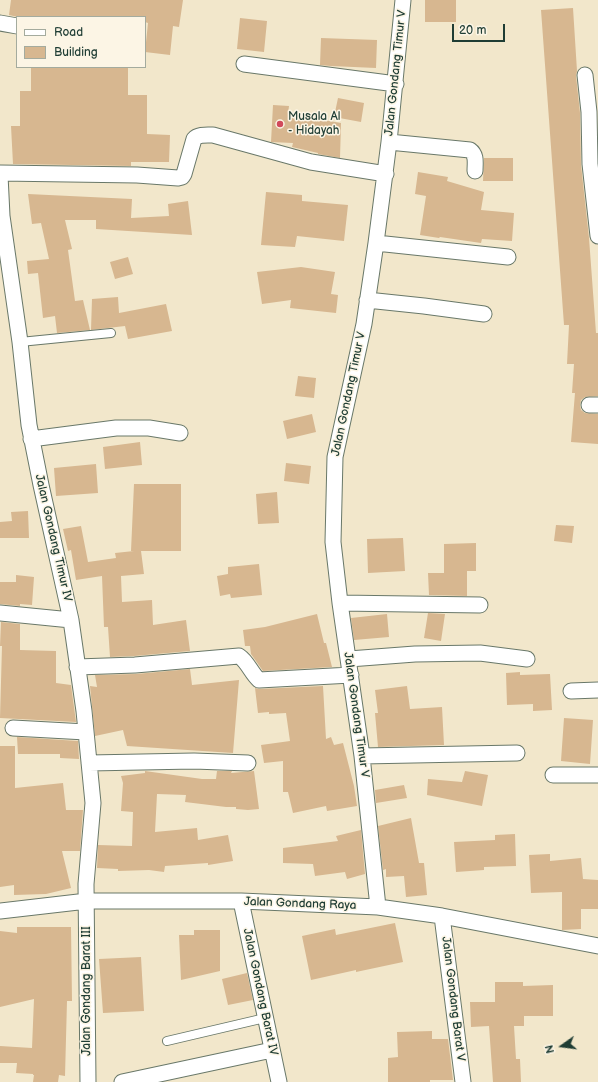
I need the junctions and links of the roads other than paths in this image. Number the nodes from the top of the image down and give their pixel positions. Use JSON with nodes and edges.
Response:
{"nodes":[{"id":1,"x":403,"y":0,"type":"edge"},
{"id":2,"x":0,"y":23,"type":"edge"},
{"id":3,"x":16,"y":26,"type":"edge"},
{"id":4,"x":244,"y":64,"type":"dead end"},
{"id":5,"x":585,"y":75,"type":"dead end"},
{"id":6,"x":396,"y":84,"type":"junction"},
{"id":7,"x":389,"y":142,"type":"junction"},
{"id":8,"x":475,"y":171,"type":"dead end"},
{"id":9,"x":0,"y":174,"type":"edge"},
{"id":10,"x":386,"y":174,"type":"junction"},
{"id":11,"x":598,"y":236,"type":"edge"},
{"id":12,"x":376,"y":243,"type":"junction"},
{"id":13,"x":508,"y":257,"type":"dead end"},
{"id":14,"x":367,"y":300,"type":"junction"},
{"id":15,"x":484,"y":314,"type":"dead end"},
{"id":16,"x":111,"y":333,"type":"dead end"},
{"id":17,"x":20,"y":342,"type":"junction"},
{"id":18,"x":180,"y":433,"type":"dead end"},
{"id":19,"x":32,"y":439,"type":"junction"},
{"id":20,"x":340,"y":603,"type":"junction"},
{"id":21,"x":480,"y":605,"type":"dead end"},
{"id":22,"x":0,"y":613,"type":"edge"},
{"id":23,"x":71,"y":620,"type":"junction"},
{"id":24,"x":349,"y":659,"type":"junction"},
{"id":25,"x":527,"y":659,"type":"dead end"},
{"id":26,"x":78,"y":667,"type":"junction"},
{"id":27,"x":351,"y":675,"type":"junction"},
{"id":28,"x":598,"y":690,"type":"edge"},
{"id":29,"x":571,"y":691,"type":"dead end"},
{"id":30,"x":13,"y":728,"type":"dead end"},
{"id":31,"x":86,"y":732,"type":"junction"},
{"id":32,"x":517,"y":753,"type":"dead end"},
{"id":33,"x":362,"y":756,"type":"junction"},
{"id":34,"x":248,"y":763,"type":"dead end"},
{"id":35,"x":89,"y":764,"type":"junction"},
{"id":36,"x":553,"y":774,"type":"dead end"},
{"id":37,"x":598,"y":775,"type":"edge"},
{"id":38,"x":87,"y":901,"type":"junction"},
{"id":39,"x":241,"y":902,"type":"junction"},
{"id":40,"x":378,"y":907,"type":"junction"},
{"id":41,"x":0,"y":911,"type":"edge"},
{"id":42,"x":442,"y":916,"type":"junction"},
{"id":43,"x":598,"y":946,"type":"edge"},
{"id":44,"x":265,"y":1018,"type":"junction"},
{"id":45,"x":167,"y":1041,"type":"dead end"},
{"id":46,"x":272,"y":1050,"type":"junction"},
{"id":47,"x":88,"y":1082,"type":"edge"},
{"id":48,"x":122,"y":1082,"type":"edge"},
{"id":49,"x":279,"y":1082,"type":"edge"},
{"id":50,"x":463,"y":1082,"type":"edge"}],
"edges":[{"from":1,"to":6,"type":"street","name":"Jalan Gondang Timur V"},
{"from":2,"to":3,"type":"street"},
{"from":4,"to":6,"type":"street"},
{"from":5,"to":11,"type":"street"},
{"from":6,"to":7,"type":"street","name":"Jalan Gondang Timur V"},
{"from":7,"to":8,"type":"street"},
{"from":7,"to":10,"type":"street","name":"Jalan Gondang Timur V"},
{"from":9,"to":10,"type":"street"},
{"from":9,"to":17,"type":"street","name":"Jalan Gondang Timur IV"},
{"from":10,"to":12,"type":"street","name":"Jalan Gondang Timur V"},
{"from":12,"to":13,"type":"street"},
{"from":12,"to":14,"type":"street","name":"Jalan Gondang Timur V"},
{"from":14,"to":15,"type":"street"},
{"from":14,"to":20,"type":"street","name":"Jalan Gondang Timur V"},
{"from":16,"to":17,"type":"lane"},
{"from":17,"to":19,"type":"street","name":"Jalan Gondang Timur IV"},
{"from":18,"to":19,"type":"street"},
{"from":19,"to":23,"type":"street","name":"Jalan Gondang Timur IV"},
{"from":20,"to":21,"type":"street"},
{"from":20,"to":24,"type":"street","name":"Jalan Gondang Timur V"},
{"from":22,"to":23,"type":"street"},
{"from":23,"to":26,"type":"street","name":"Jalan Gondang Timur IV"},
{"from":24,"to":25,"type":"street"},
{"from":24,"to":27,"type":"street","name":"Jalan Gondang Timur V"},
{"from":26,"to":27,"type":"street"},
{"from":26,"to":31,"type":"street","name":"Jalan Gondang Timur IV"},
{"from":27,"to":33,"type":"street","name":"Jalan Gondang Timur V"},
{"from":28,"to":29,"type":"street"},
{"from":30,"to":31,"type":"street"},
{"from":31,"to":35,"type":"street","name":"Jalan Gondang Timur IV"},
{"from":32,"to":33,"type":"street"},
{"from":33,"to":40,"type":"street","name":"Jalan Gondang Timur V"},
{"from":34,"to":35,"type":"street"},
{"from":35,"to":38,"type":"street","name":"Jalan Gondang Timur IV"},
{"from":36,"to":37,"type":"street"},
{"from":38,"to":39,"type":"street","name":"Jalan Gondang Raya"},
{"from":38,"to":41,"type":"street","name":"Jalan Gondang Raya"},
{"from":38,"to":47,"type":"street","name":"Jalan Gondang Barat III"},
{"from":39,"to":40,"type":"street","name":"Jalan Gondang Raya"},
{"from":39,"to":44,"type":"street","name":"Jalan Gondang Barat IV"},
{"from":40,"to":42,"type":"street","name":"Jalan Gondang Raya"},
{"from":42,"to":43,"type":"street","name":"Jalan Gondang Raya"},
{"from":42,"to":50,"type":"street","name":"Jalan Gondang Barat V"},
{"from":44,"to":45,"type":"lane"},
{"from":44,"to":46,"type":"street","name":"Jalan Gondang Barat IV"},
{"from":46,"to":48,"type":"street"},
{"from":46,"to":49,"type":"street","name":"Jalan Gondang Barat IV"}]}
